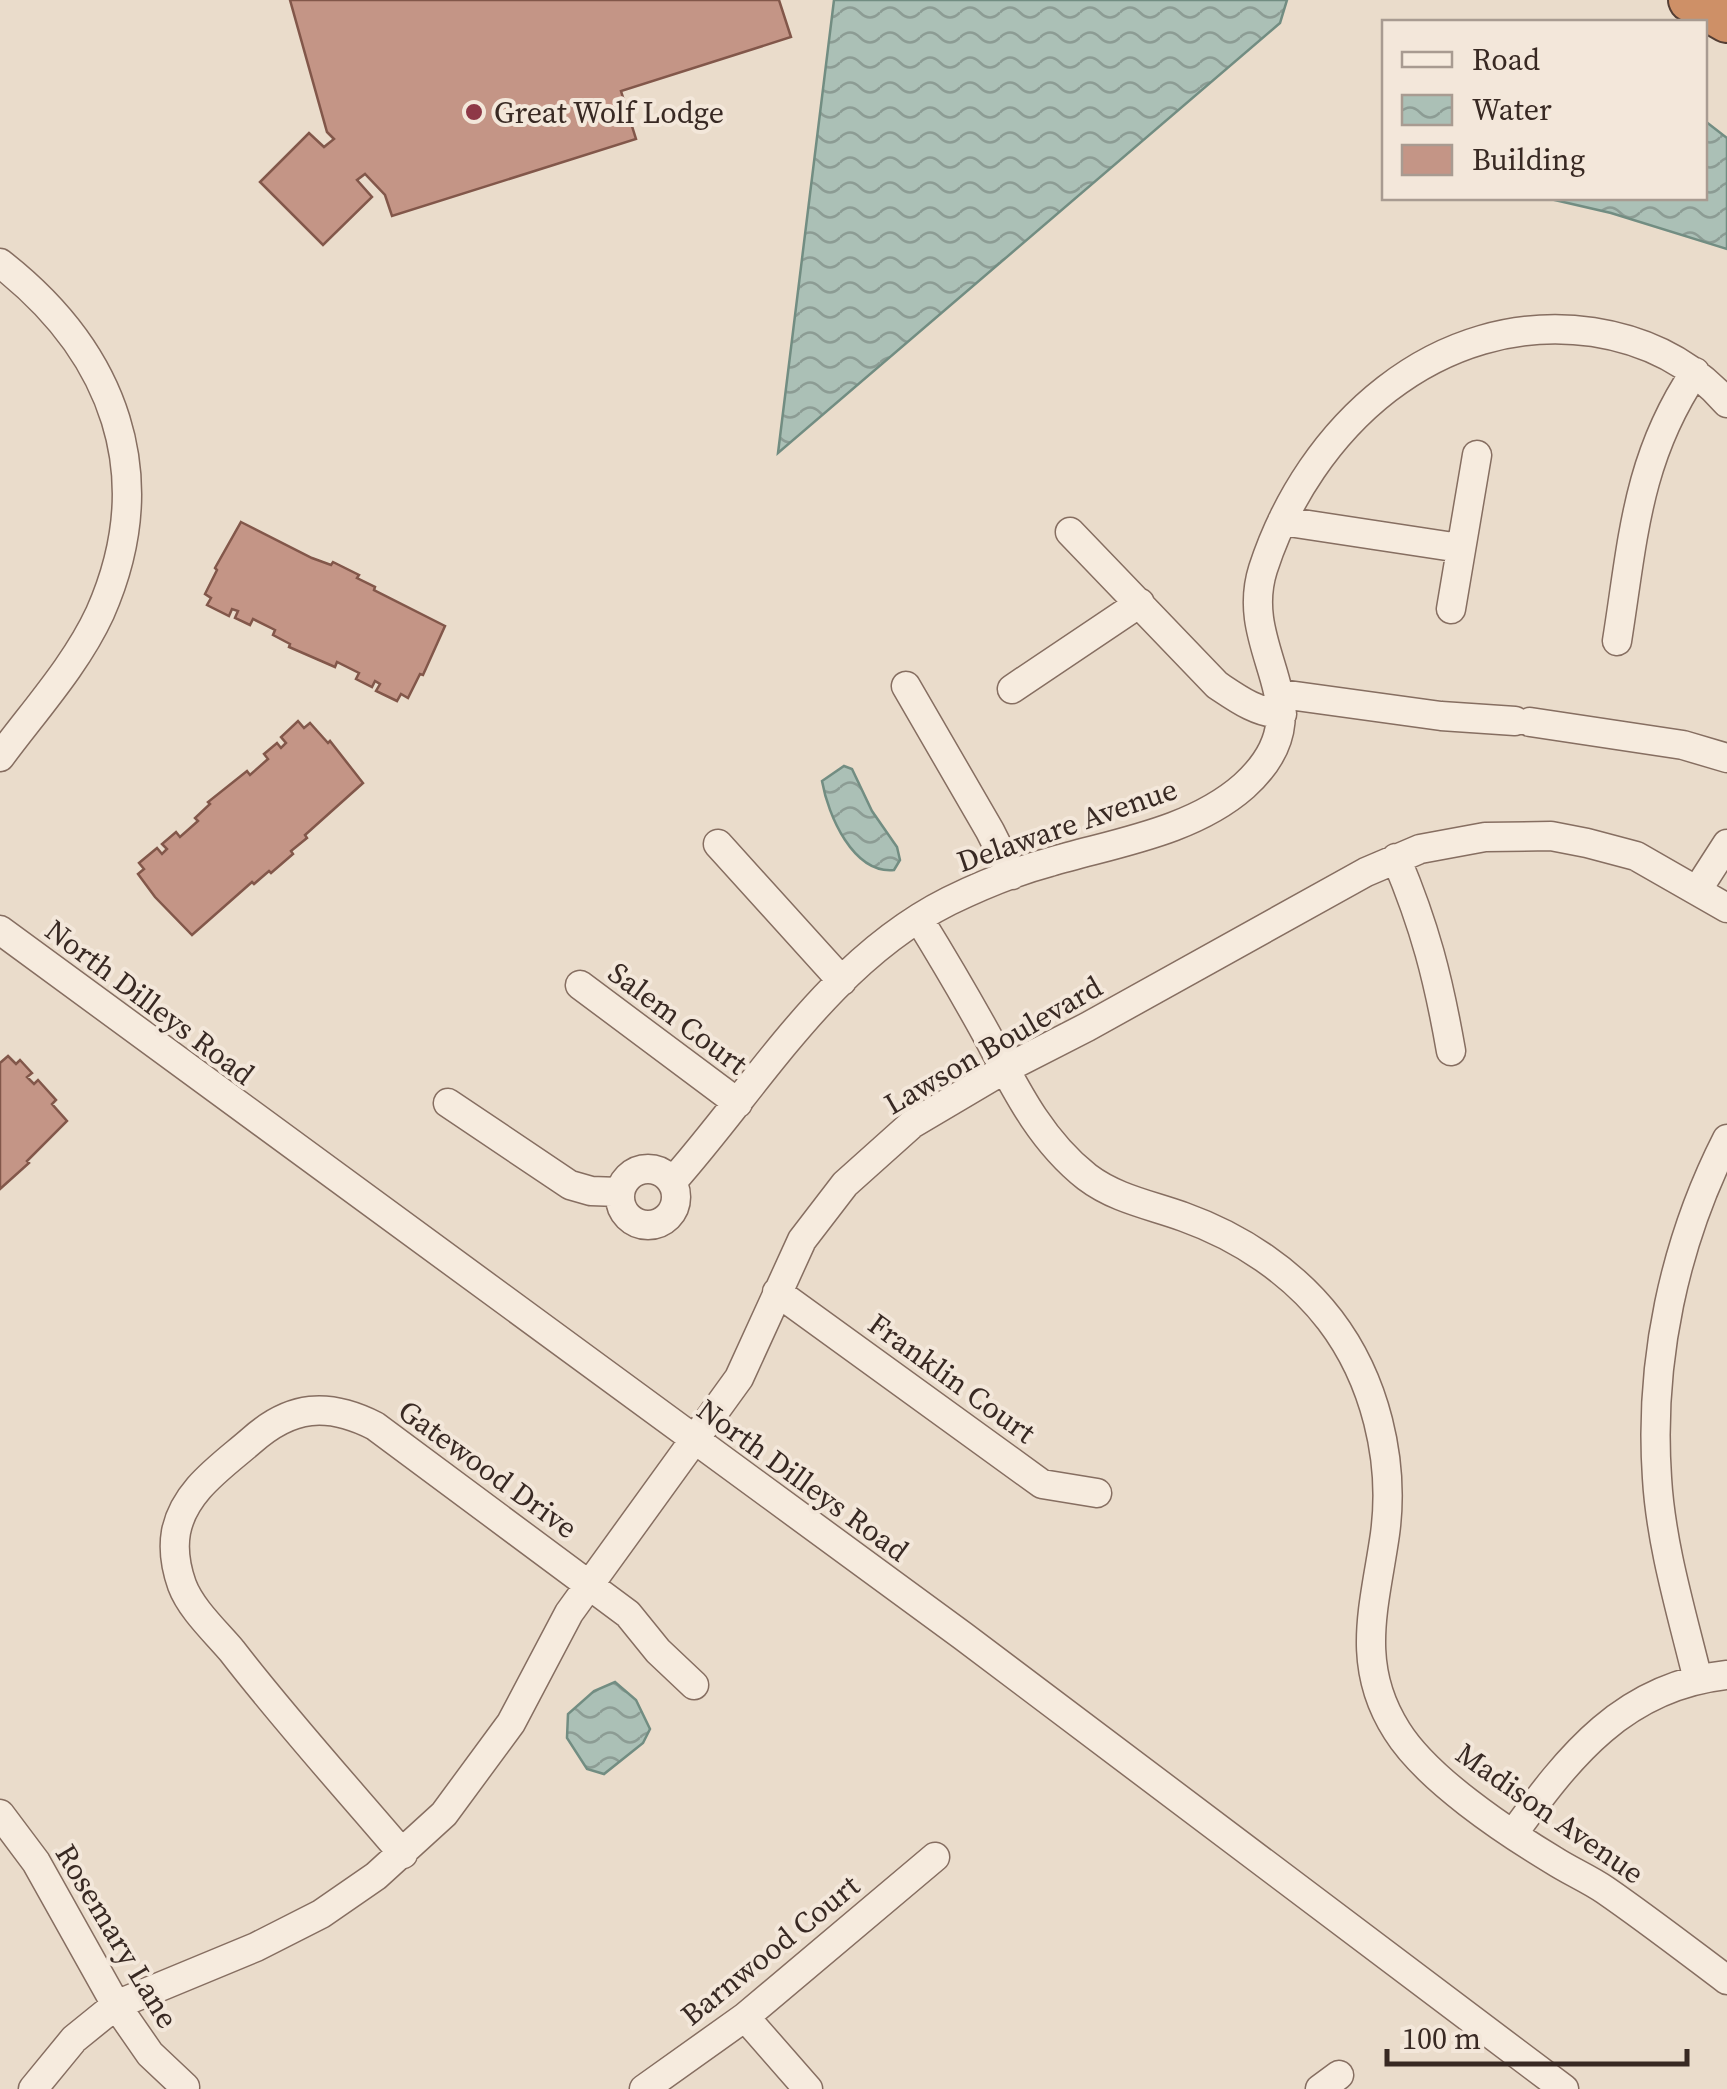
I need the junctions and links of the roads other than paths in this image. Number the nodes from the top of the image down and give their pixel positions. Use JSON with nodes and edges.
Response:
{"nodes":[{"id":1,"x":1690,"y":0,"type":"edge"},
{"id":2,"x":1727,"y":21,"type":"edge"},
{"id":3,"x":0,"y":263,"type":"edge"},
{"id":4,"x":1695,"y":372,"type":"junction"},
{"id":5,"x":1727,"y":403,"type":"edge"},
{"id":6,"x":1477,"y":455,"type":"dead end"},
{"id":7,"x":1282,"y":521,"type":"junction"},
{"id":8,"x":1070,"y":532,"type":"dead end"},
{"id":9,"x":1460,"y":548,"type":"junction"},
{"id":10,"x":1140,"y":603,"type":"junction"},
{"id":11,"x":1451,"y":610,"type":"dead end"},
{"id":12,"x":1617,"y":642,"type":"dead end"},
{"id":13,"x":906,"y":686,"type":"dead end"},
{"id":14,"x":1012,"y":689,"type":"dead end"},
{"id":15,"x":1282,"y":704,"type":"junction"},
{"id":16,"x":0,"y":757,"type":"edge"},
{"id":17,"x":1727,"y":758,"type":"edge"},
{"id":18,"x":718,"y":844,"type":"dead end"},
{"id":19,"x":1727,"y":844,"type":"edge"},
{"id":20,"x":1396,"y":858,"type":"junction"},
{"id":21,"x":1012,"y":875,"type":"junction"},
{"id":22,"x":1698,"y":889,"type":"junction"},
{"id":23,"x":1727,"y":908,"type":"edge"},
{"id":24,"x":919,"y":920,"type":"junction"},
{"id":25,"x":0,"y":930,"type":"edge"},
{"id":26,"x":842,"y":981,"type":"junction"},
{"id":27,"x":580,"y":985,"type":"dead end"},
{"id":28,"x":1451,"y":1051,"type":"dead end"},
{"id":29,"x":1005,"y":1069,"type":"junction"},
{"id":30,"x":448,"y":1103,"type":"dead end"},
{"id":31,"x":738,"y":1103,"type":"junction"},
{"id":32,"x":1727,"y":1139,"type":"edge"},
{"id":33,"x":673,"y":1181,"type":"junction"},
{"id":34,"x":619,"y":1192,"type":"junction"},
{"id":35,"x":777,"y":1292,"type":"junction"},
{"id":36,"x":696,"y":1442,"type":"junction"},
{"id":37,"x":1097,"y":1494,"type":"dead end"},
{"id":38,"x":590,"y":1584,"type":"junction"},
{"id":39,"x":1727,"y":1675,"type":"edge"},
{"id":40,"x":1698,"y":1680,"type":"junction"},
{"id":41,"x":694,"y":1686,"type":"dead end"},
{"id":42,"x":0,"y":1814,"type":"edge"},
{"id":43,"x":1514,"y":1834,"type":"junction"},
{"id":44,"x":404,"y":1854,"type":"junction"},
{"id":45,"x":935,"y":1857,"type":"dead end"},
{"id":46,"x":1727,"y":1980,"type":"edge"},
{"id":47,"x":116,"y":2004,"type":"junction"},
{"id":48,"x":745,"y":2017,"type":"junction"},
{"id":49,"x":185,"y":2087,"type":"edge"},
{"id":50,"x":33,"y":2089,"type":"edge"},
{"id":51,"x":644,"y":2089,"type":"edge"},
{"id":52,"x":808,"y":2089,"type":"edge"},
{"id":53,"x":1564,"y":2089,"type":"edge"}],
"edges":[{"from":1,"to":2,"type":"highway"},
{"from":3,"to":16,"type":"street"},
{"from":4,"to":5,"type":"street"},
{"from":4,"to":7,"type":"street"},
{"from":4,"to":12,"type":"street"},
{"from":6,"to":9,"type":"street"},
{"from":7,"to":9,"type":"street"},
{"from":7,"to":15,"type":"street"},
{"from":8,"to":10,"type":"street"},
{"from":9,"to":11,"type":"street"},
{"from":10,"to":14,"type":"street"},
{"from":10,"to":15,"type":"street"},
{"from":13,"to":21,"type":"street"},
{"from":15,"to":17,"type":"street"},
{"from":15,"to":21,"type":"street","name":"Delaware Avenue"},
{"from":18,"to":26,"type":"street"},
{"from":19,"to":22,"type":"street"},
{"from":20,"to":22,"type":"street","name":"Lawson Boulevard"},
{"from":20,"to":28,"type":"street"},
{"from":20,"to":29,"type":"street","name":"Lawson Boulevard"},
{"from":21,"to":24,"type":"street","name":"Delaware Avenue"},
{"from":22,"to":23,"type":"street","name":"Lawson Boulevard"},
{"from":24,"to":26,"type":"street","name":"Delaware Avenue"},
{"from":24,"to":29,"type":"street","name":"Madison Avenue"},
{"from":25,"to":36,"type":"street","name":"North Dilleys Road"},
{"from":26,"to":31,"type":"street","name":"Delaware Avenue"},
{"from":27,"to":31,"type":"street","name":"Salem Court"},
{"from":29,"to":35,"type":"street","name":"Lawson Boulevard"},
{"from":29,"to":43,"type":"street","name":"Madison Avenue"},
{"from":30,"to":34,"type":"street"},
{"from":31,"to":33,"type":"street","name":"Delaware Avenue"},
{"from":32,"to":40,"type":"street"},
{"from":33,"to":34,"type":"street"},
{"from":33,"to":34,"type":"street","name":"Delaware Avenue"},
{"from":35,"to":36,"type":"street","name":"Lawson Boulevard"},
{"from":35,"to":37,"type":"street","name":"Franklin Court"},
{"from":36,"to":38,"type":"street","name":"Lawson Boulevard"},
{"from":36,"to":53,"type":"street","name":"North Dilleys Road"},
{"from":38,"to":41,"type":"street","name":"Gatewood Drive"},
{"from":38,"to":44,"type":"street","name":"Lawson Boulevard"},
{"from":38,"to":44,"type":"street","name":"Gatewood Drive"},
{"from":39,"to":40,"type":"street"},
{"from":40,"to":43,"type":"street"},
{"from":42,"to":47,"type":"street","name":"Rosemary Lane"},
{"from":43,"to":46,"type":"street","name":"Madison Avenue"},
{"from":44,"to":47,"type":"street","name":"Lawson Boulevard"},
{"from":45,"to":48,"type":"street","name":"Barnwood Court"},
{"from":47,"to":49,"type":"street","name":"Rosemary Lane"},
{"from":47,"to":50,"type":"street","name":"Lawson Boulevard"},
{"from":48,"to":51,"type":"street","name":"Barnwood Court"},
{"from":48,"to":52,"type":"street"}]}
